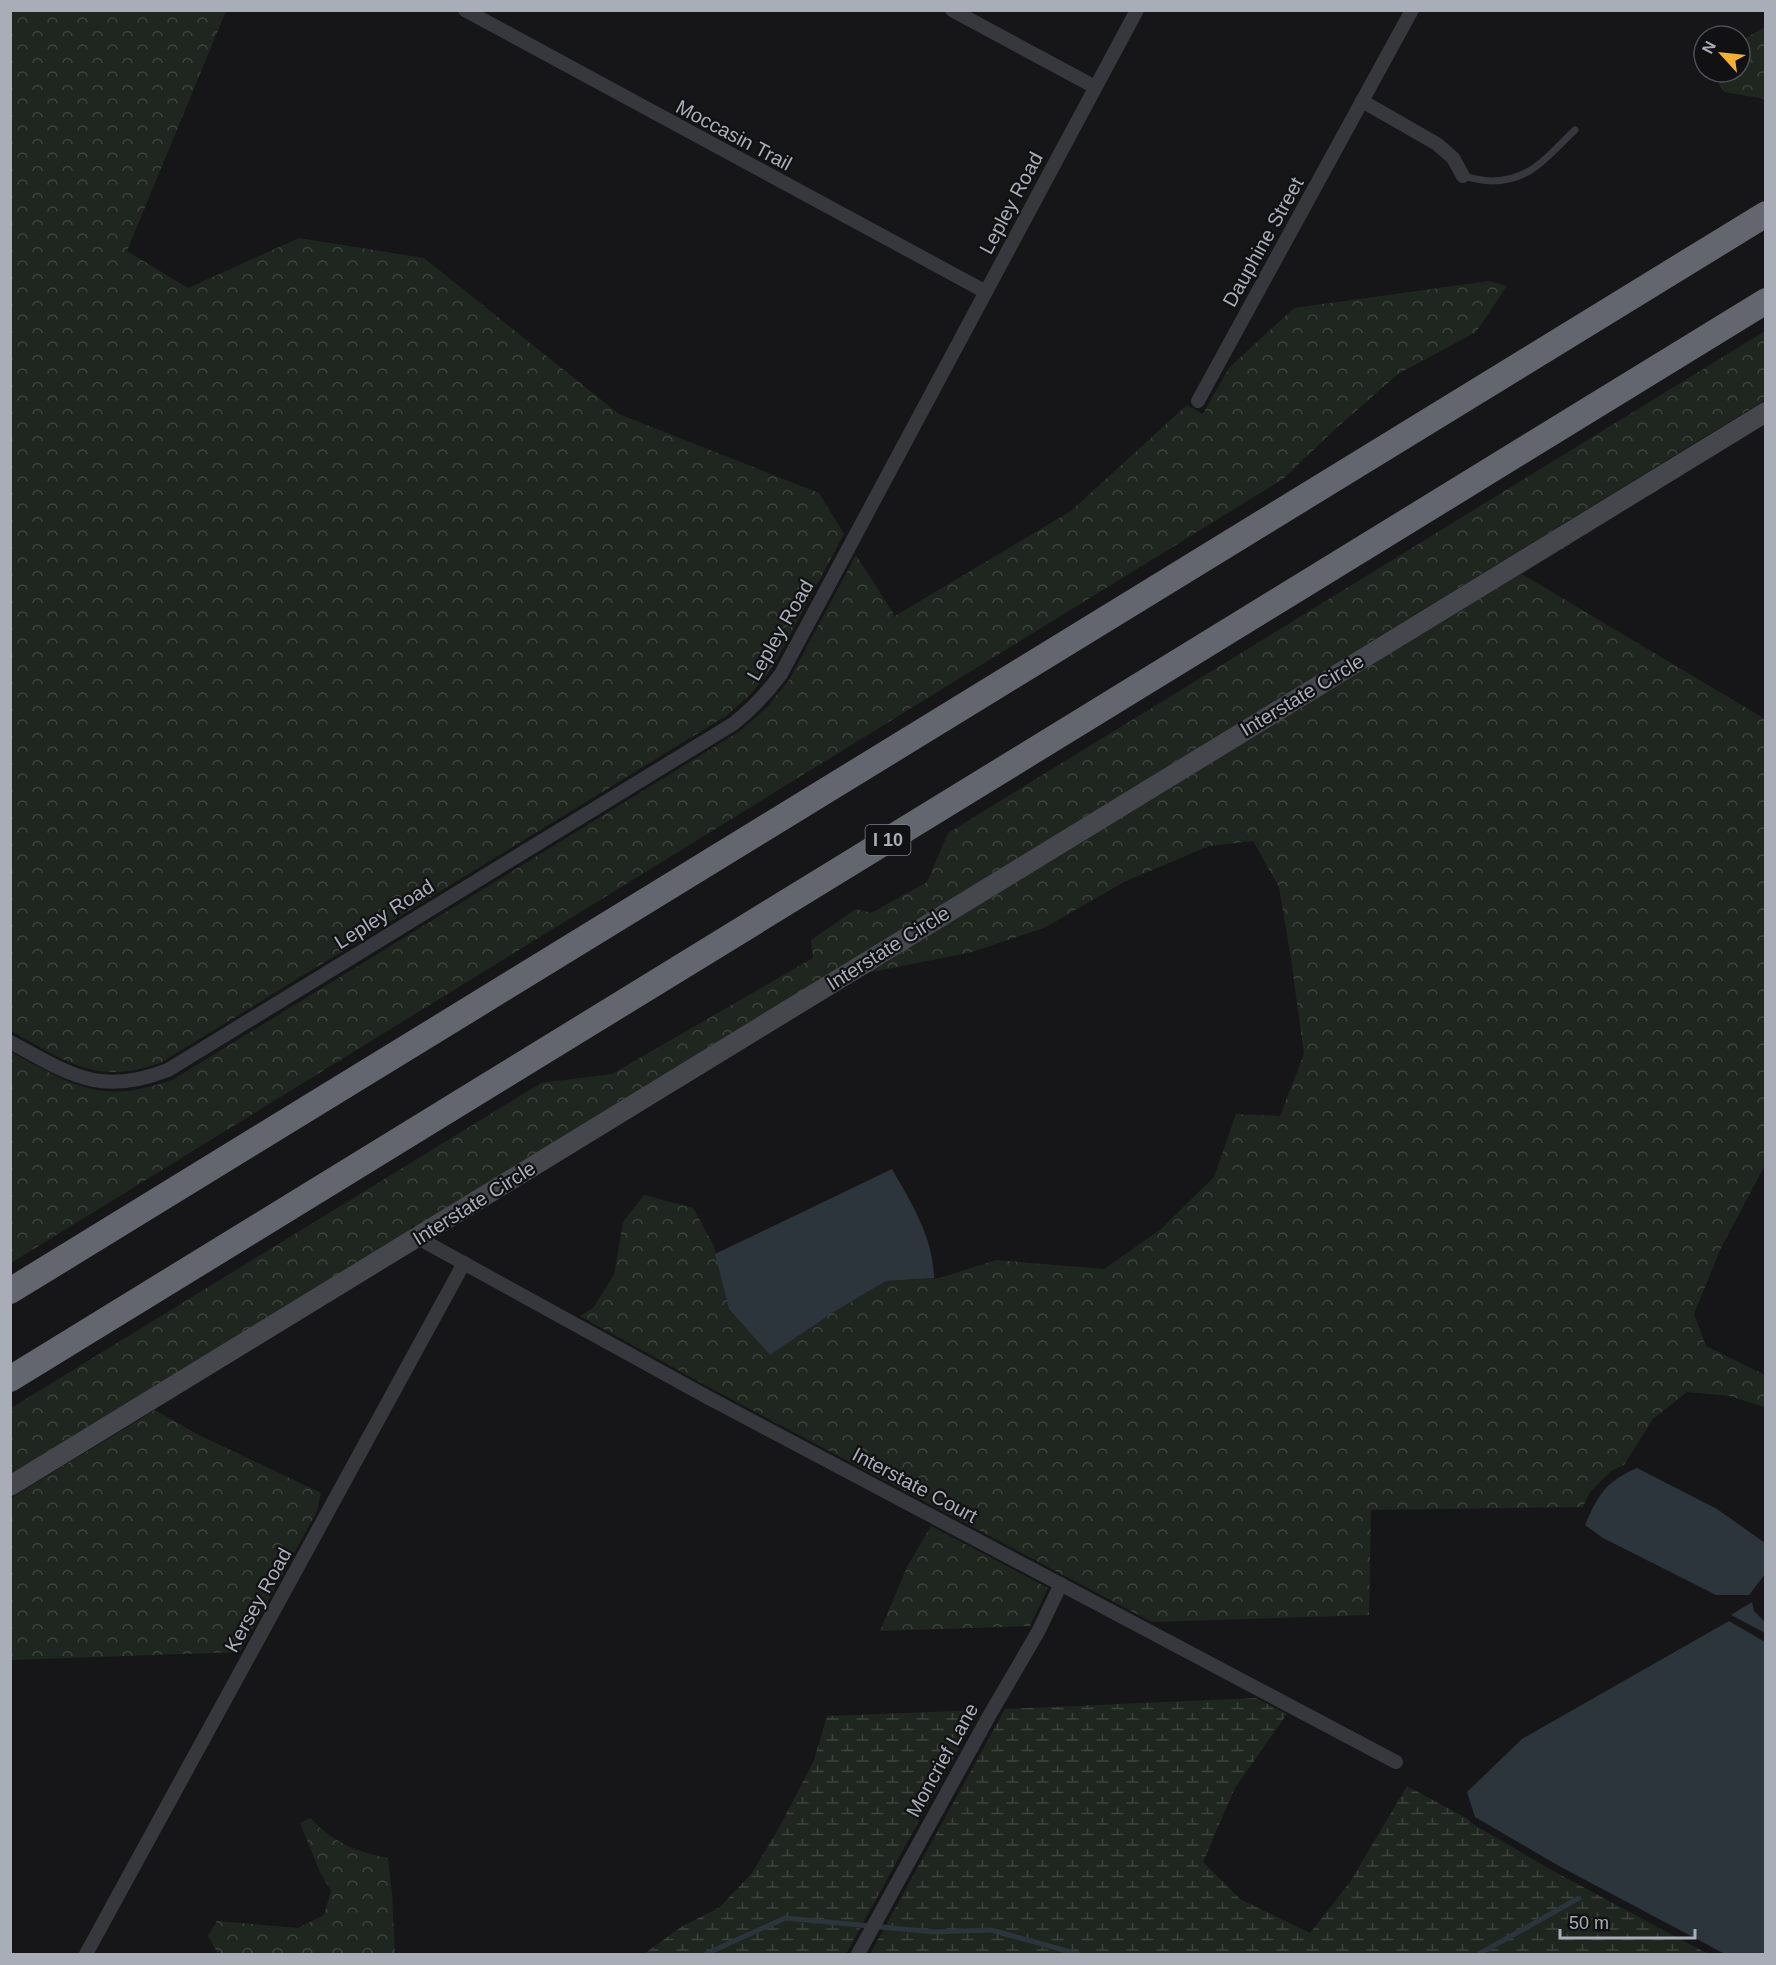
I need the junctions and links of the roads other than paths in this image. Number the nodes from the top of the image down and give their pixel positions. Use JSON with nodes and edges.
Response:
{"nodes":[{"id":1,"x":465,"y":10,"type":"edge"},
{"id":2,"x":952,"y":10,"type":"edge"},
{"id":3,"x":1137,"y":10,"type":"edge"},
{"id":4,"x":1412,"y":10,"type":"edge"},
{"id":5,"x":1095,"y":87,"type":"junction"},
{"id":6,"x":1362,"y":101,"type":"junction"},
{"id":7,"x":1575,"y":130,"type":"dead end"},
{"id":8,"x":1463,"y":176,"type":"joint"},
{"id":9,"x":1766,"y":214,"type":"edge"},
{"id":10,"x":986,"y":292,"type":"junction"},
{"id":11,"x":1766,"y":301,"type":"edge"},
{"id":12,"x":1198,"y":401,"type":"dead end"},
{"id":13,"x":1766,"y":412,"type":"edge"},
{"id":14,"x":10,"y":1042,"type":"edge"},
{"id":15,"x":418,"y":1238,"type":"junction"},
{"id":16,"x":464,"y":1263,"type":"junction"},
{"id":17,"x":10,"y":1291,"type":"edge"},
{"id":18,"x":10,"y":1379,"type":"edge"},
{"id":19,"x":10,"y":1486,"type":"edge"},
{"id":20,"x":1061,"y":1584,"type":"junction"},
{"id":21,"x":1396,"y":1762,"type":"dead end"},
{"id":22,"x":86,"y":1954,"type":"edge"},
{"id":23,"x":858,"y":1954,"type":"edge"}],
"edges":[{"from":1,"to":10,"type":"street","name":"Moccasin Trail"},
{"from":2,"to":5,"type":"street"},
{"from":3,"to":5,"type":"street","name":"Lepley Road"},
{"from":4,"to":6,"type":"street","name":"Dauphine Street"},
{"from":5,"to":10,"type":"street","name":"Lepley Road"},
{"from":6,"to":8,"type":"street"},
{"from":6,"to":12,"type":"street","name":"Dauphine Street"},
{"from":7,"to":8,"type":"lane"},
{"from":9,"to":17,"type":"highway"},
{"from":10,"to":14,"type":"street","name":"Lepley Road"},
{"from":11,"to":18,"type":"highway","number":"I 10"},
{"from":13,"to":15,"type":"street","name":"Interstate Circle"},
{"from":15,"to":16,"type":"street","name":"Interstate Court"},
{"from":15,"to":19,"type":"street","name":"Interstate Circle"},
{"from":16,"to":20,"type":"street","name":"Interstate Court"},
{"from":16,"to":22,"type":"street","name":"Kersey Road"},
{"from":20,"to":21,"type":"street","name":"Interstate Court"},
{"from":20,"to":23,"type":"street","name":"Moncrief Lane"}]}
